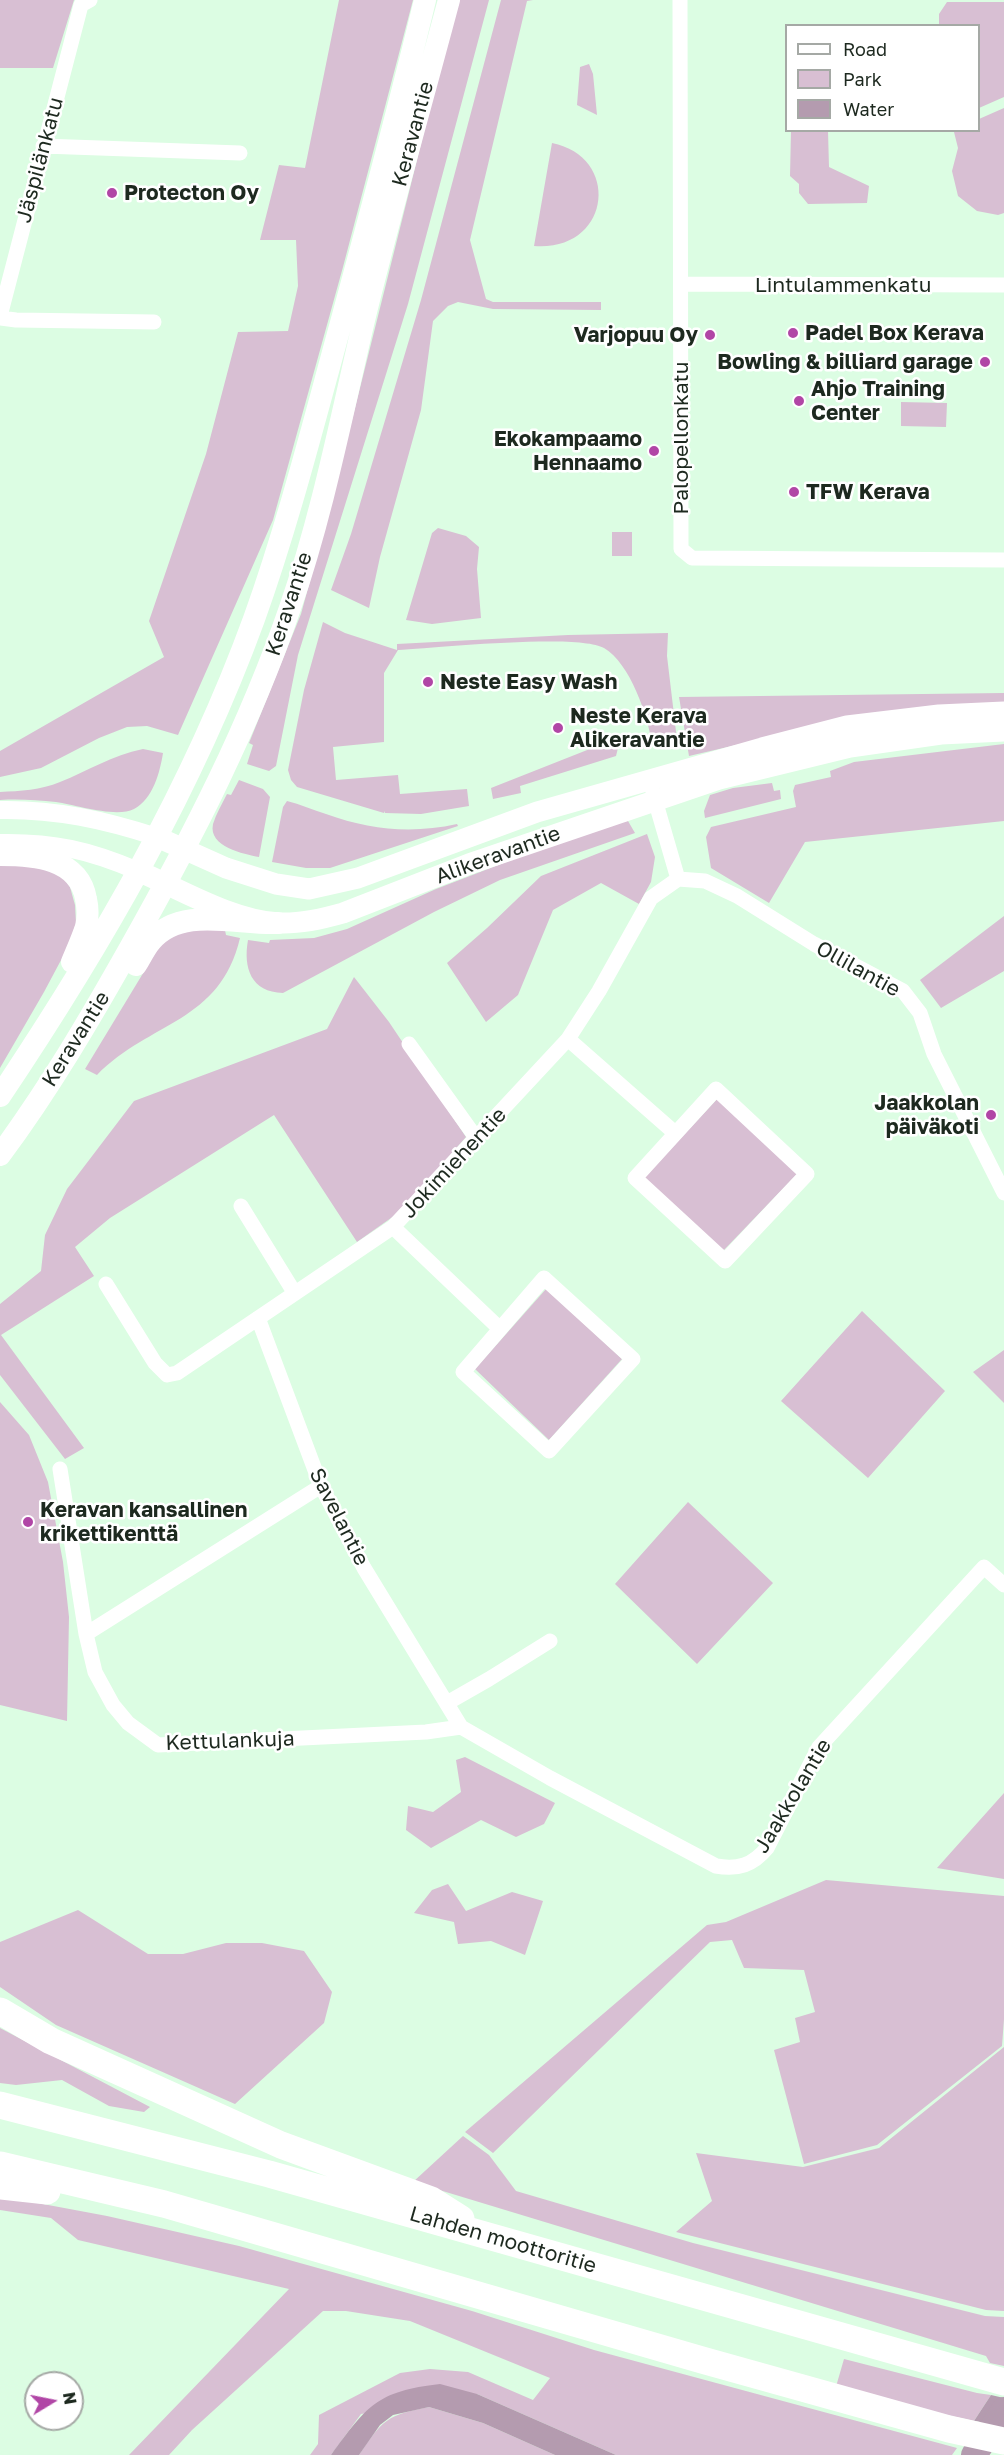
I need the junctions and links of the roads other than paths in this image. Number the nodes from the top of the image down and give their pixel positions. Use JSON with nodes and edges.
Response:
{"nodes":[{"id":1,"x":425,"y":0,"type":"edge"},
{"id":2,"x":449,"y":0,"type":"edge"},
{"id":3,"x":680,"y":0,"type":"edge"},
{"id":4,"x":86,"y":2,"type":"edge"},
{"id":5,"x":43,"y":146,"type":"junction"},
{"id":6,"x":240,"y":153,"type":"dead end"},
{"id":7,"x":681,"y":284,"type":"junction"},
{"id":8,"x":1004,"y":285,"type":"edge"},
{"id":9,"x":0,"y":317,"type":"edge"},
{"id":10,"x":154,"y":322,"type":"dead end"},
{"id":11,"x":1004,"y":560,"type":"edge"},
{"id":12,"x":1004,"y":712,"type":"edge"},
{"id":13,"x":1004,"y":731,"type":"edge"},
{"id":14,"x":649,"y":778,"type":"junction"},
{"id":15,"x":655,"y":800,"type":"junction"},
{"id":16,"x":0,"y":810,"type":"edge"},
{"id":17,"x":157,"y":837,"type":"junction"},
{"id":18,"x":0,"y":843,"type":"edge"},
{"id":19,"x":185,"y":849,"type":"junction"},
{"id":20,"x":0,"y":855,"type":"edge"},
{"id":21,"x":138,"y":871,"type":"junction"},
{"id":22,"x":678,"y":879,"type":"junction"},
{"id":23,"x":167,"y":883,"type":"junction"},
{"id":24,"x":278,"y":923,"type":"junction"},
{"id":25,"x":53,"y":1011,"type":"junction"},
{"id":26,"x":84,"y":1029,"type":"junction"},
{"id":27,"x":568,"y":1039,"type":"junction"},
{"id":28,"x":410,"y":1044,"type":"dead end"},
{"id":29,"x":0,"y":1096,"type":"edge"},
{"id":30,"x":675,"y":1133,"type":"junction"},
{"id":31,"x":477,"y":1139,"type":"junction"},
{"id":32,"x":0,"y":1155,"type":"edge"},
{"id":33,"x":1004,"y":1193,"type":"edge"},
{"id":34,"x":241,"y":1206,"type":"dead end"},
{"id":35,"x":393,"y":1227,"type":"junction"},
{"id":36,"x":105,"y":1284,"type":"dead end"},
{"id":37,"x":294,"y":1292,"type":"junction"},
{"id":38,"x":258,"y":1318,"type":"junction"},
{"id":39,"x":499,"y":1328,"type":"junction"},
{"id":40,"x":60,"y":1470,"type":"dead end"},
{"id":41,"x":321,"y":1486,"type":"junction"},
{"id":42,"x":1004,"y":1585,"type":"edge"},
{"id":43,"x":86,"y":1634,"type":"junction"},
{"id":44,"x":550,"y":1641,"type":"dead end"},
{"id":45,"x":447,"y":1703,"type":"junction"},
{"id":46,"x":461,"y":1727,"type":"junction"},
{"id":47,"x":0,"y":2010,"type":"edge"},
{"id":48,"x":0,"y":2105,"type":"edge"},
{"id":49,"x":0,"y":2165,"type":"edge"},
{"id":50,"x":0,"y":2186,"type":"edge"},
{"id":51,"x":164,"y":2204,"type":"junction"},
{"id":52,"x":488,"y":2235,"type":"junction"},
{"id":53,"x":994,"y":2380,"type":"edge"},
{"id":54,"x":1004,"y":2441,"type":"edge"}],
"edges":[{"from":1,"to":17,"type":"main road","name":"Keravantie"},
{"from":2,"to":19,"type":"main road","name":"Keravantie"},
{"from":3,"to":7,"type":"street","name":"Palopellonkatu"},
{"from":4,"to":5,"type":"street","name":"Jäspilänkatu"},
{"from":5,"to":6,"type":"street"},
{"from":5,"to":9,"type":"street","name":"Jäspilänkatu"},
{"from":7,"to":8,"type":"street","name":"Lintulammenkatu"},
{"from":7,"to":11,"type":"street","name":"Palopellonkatu"},
{"from":9,"to":10,"type":"street"},
{"from":12,"to":14,"type":"main road","name":"Alikeravantie"},
{"from":13,"to":15,"type":"main road","name":"Alikeravantie"},
{"from":14,"to":15,"type":"street"},
{"from":14,"to":19,"type":"main road","name":"Alikeravantie"},
{"from":15,"to":22,"type":"street"},
{"from":15,"to":24,"type":"main road","name":"Alikeravantie"},
{"from":16,"to":17,"type":"street","name":"Alikeravantie"},
{"from":17,"to":19,"type":"main road","name":"Alikeravantie"},
{"from":17,"to":21,"type":"main road","name":"Keravantie"},
{"from":18,"to":21,"type":"street","name":"Alikeravantie"},
{"from":19,"to":23,"type":"main road","name":"Keravantie"},
{"from":20,"to":25,"type":"main road"},
{"from":21,"to":23,"type":"main road","name":"Alikeravantie"},
{"from":21,"to":25,"type":"main road","name":"Keravantie"},
{"from":22,"to":27,"type":"street","name":"Jokimiehentie"},
{"from":22,"to":33,"type":"street","name":"Ollilantie"},
{"from":23,"to":24,"type":"main road","name":"Alikeravantie"},
{"from":23,"to":26,"type":"main road","name":"Keravantie"},
{"from":24,"to":26,"type":"main road"},
{"from":25,"to":29,"type":"main road","name":"Keravantie"},
{"from":26,"to":32,"type":"main road","name":"Keravantie"},
{"from":27,"to":30,"type":"street"},
{"from":27,"to":31,"type":"street","name":"Jokimiehentie"},
{"from":28,"to":31,"type":"street"},
{"from":30,"to":30,"type":"street"},
{"from":31,"to":35,"type":"street","name":"Jokimiehentie"},
{"from":34,"to":37,"type":"street"},
{"from":35,"to":37,"type":"street","name":"Jokimiehentie"},
{"from":35,"to":39,"type":"street"},
{"from":36,"to":38,"type":"street","name":"Jokimiehentie"},
{"from":37,"to":38,"type":"street","name":"Jokimiehentie"},
{"from":38,"to":41,"type":"street","name":"Savelantie"},
{"from":39,"to":39,"type":"street"},
{"from":40,"to":43,"type":"street","name":"Kettulankuja"},
{"from":41,"to":43,"type":"street"},
{"from":41,"to":45,"type":"street","name":"Savelantie"},
{"from":42,"to":46,"type":"street","name":"Jaakkolantie"},
{"from":43,"to":46,"type":"street","name":"Kettulankuja"},
{"from":44,"to":45,"type":"street"},
{"from":45,"to":46,"type":"street","name":"Jaakkolantie"},
{"from":47,"to":52,"type":"highway"},
{"from":48,"to":52,"type":"highway","name":"Lahden moottoritie"},
{"from":49,"to":51,"type":"highway"},
{"from":50,"to":51,"type":"highway"},
{"from":51,"to":54,"type":"highway"},
{"from":52,"to":53,"type":"highway","name":"Lahden moottoritie"}]}
